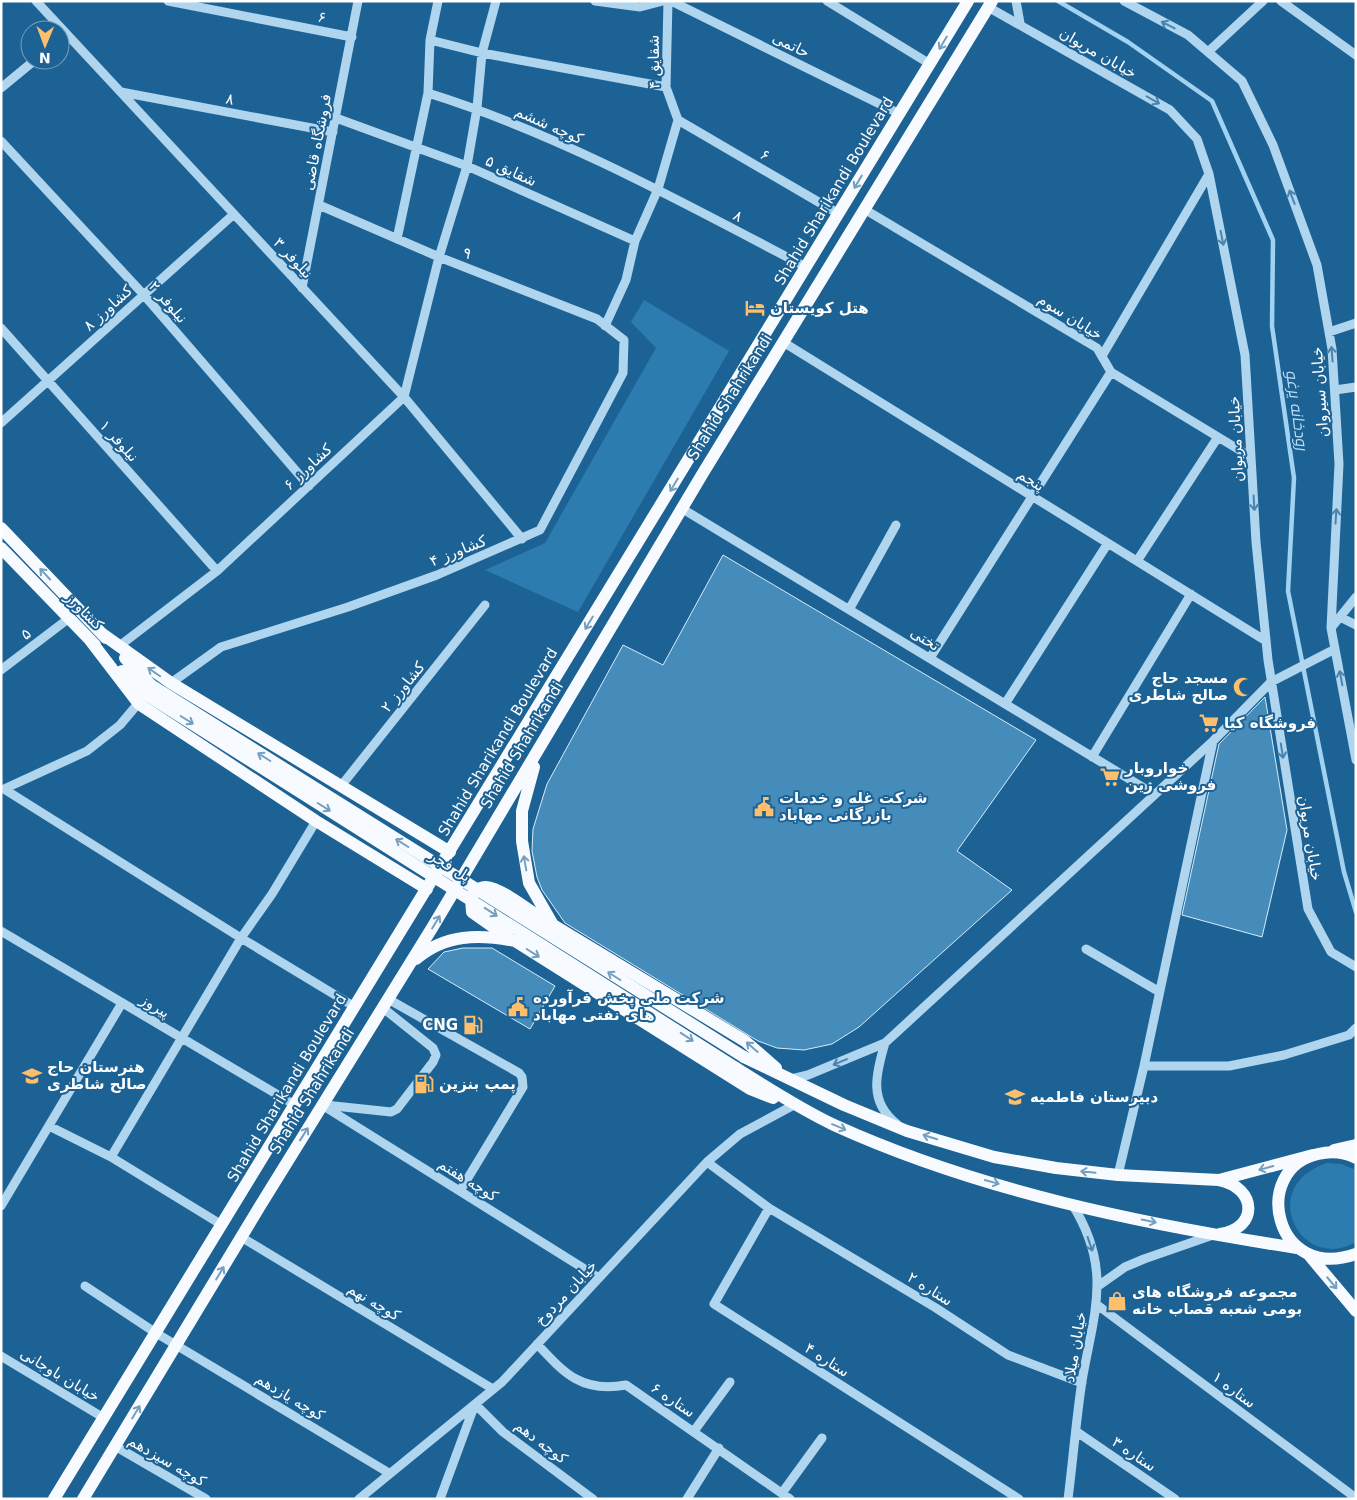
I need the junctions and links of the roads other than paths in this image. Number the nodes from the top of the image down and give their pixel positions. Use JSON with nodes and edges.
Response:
{"nodes":[{"id":1,"x":36,"y":1,"type":"edge"},
{"id":2,"x":168,"y":1,"type":"edge"},
{"id":3,"x":358,"y":1,"type":"edge"},
{"id":4,"x":438,"y":1,"type":"edge"},
{"id":5,"x":496,"y":1,"type":"edge"},
{"id":6,"x":595,"y":1,"type":"edge"},
{"id":7,"x":663,"y":1,"type":"edge"},
{"id":8,"x":669,"y":1,"type":"edge"},
{"id":9,"x":827,"y":1,"type":"edge"},
{"id":10,"x":968,"y":1,"type":"edge"},
{"id":11,"x":1016,"y":1,"type":"edge"},
{"id":12,"x":1124,"y":1,"type":"edge"},
{"id":13,"x":1263,"y":1,"type":"edge"},
{"id":14,"x":1281,"y":1,"type":"edge"},
{"id":15,"x":990,"y":4,"type":"edge"},
{"id":16,"x":51,"y":20,"type":"edge"},
{"id":17,"x":1020,"y":23,"type":"junction"},
{"id":18,"x":352,"y":37,"type":"junction"},
{"id":19,"x":430,"y":40,"type":"junction"},
{"id":20,"x":70,"y":43,"type":"edge"},
{"id":21,"x":1209,"y":51,"type":"junction"},
{"id":22,"x":482,"y":53,"type":"junction"},
{"id":23,"x":1356,"y":55,"type":"edge"},
{"id":24,"x":930,"y":64,"type":"junction"},
{"id":25,"x":23,"y":70,"type":"edge"},
{"id":26,"x":666,"y":87,"type":"junction"},
{"id":27,"x":1,"y":88,"type":"edge"},
{"id":28,"x":121,"y":92,"type":"junction"},
{"id":29,"x":428,"y":92,"type":"junction"},
{"id":30,"x":477,"y":108,"type":"junction"},
{"id":31,"x":900,"y":114,"type":"junction"},
{"id":32,"x":336,"y":118,"type":"junction"},
{"id":33,"x":678,"y":120,"type":"junction"},
{"id":34,"x":333,"y":132,"type":"junction"},
{"id":35,"x":1,"y":141,"type":"edge"},
{"id":36,"x":417,"y":148,"type":"junction"},
{"id":37,"x":467,"y":166,"type":"junction"},
{"id":38,"x":1209,"y":174,"type":"junction"},
{"id":39,"x":658,"y":189,"type":"junction"},
{"id":40,"x":319,"y":205,"type":"junction"},
{"id":41,"x":864,"y":209,"type":"junction"},
{"id":42,"x":234,"y":214,"type":"junction"},
{"id":43,"x":839,"y":214,"type":"junction"},
{"id":44,"x":397,"y":239,"type":"junction"},
{"id":45,"x":635,"y":241,"type":"junction"},
{"id":46,"x":439,"y":257,"type":"junction"},
{"id":47,"x":806,"y":267,"type":"junction"},
{"id":48,"x":302,"y":288,"type":"junction"},
{"id":49,"x":144,"y":295,"type":"junction"},
{"id":50,"x":1356,"y":322,"type":"edge"},
{"id":51,"x":605,"y":326,"type":"junction"},
{"id":52,"x":1,"y":328,"type":"edge"},
{"id":53,"x":1329,"y":332,"type":"junction"},
{"id":54,"x":782,"y":342,"type":"junction"},
{"id":55,"x":1102,"y":356,"type":"junction"},
{"id":56,"x":1111,"y":372,"type":"junction"},
{"id":57,"x":48,"y":380,"type":"junction"},
{"id":58,"x":1356,"y":387,"type":"edge"},
{"id":59,"x":1334,"y":390,"type":"junction"},
{"id":60,"x":404,"y":398,"type":"junction"},
{"id":61,"x":1,"y":423,"type":"edge"},
{"id":62,"x":1218,"y":436,"type":"junction"},
{"id":63,"x":1251,"y":457,"type":"junction"},
{"id":64,"x":309,"y":486,"type":"junction"},
{"id":65,"x":1032,"y":496,"type":"junction"},
{"id":66,"x":682,"y":508,"type":"junction"},
{"id":67,"x":896,"y":525,"type":"dead end"},
{"id":68,"x":1,"y":528,"type":"edge"},
{"id":69,"x":522,"y":539,"type":"junction"},
{"id":70,"x":1108,"y":543,"type":"junction"},
{"id":71,"x":1,"y":548,"type":"edge"},
{"id":72,"x":1137,"y":561,"type":"junction"},
{"id":73,"x":217,"y":572,"type":"junction"},
{"id":74,"x":1191,"y":594,"type":"junction"},
{"id":75,"x":1356,"y":597,"type":"edge"},
{"id":76,"x":485,"y":605,"type":"dead end"},
{"id":77,"x":850,"y":608,"type":"junction"},
{"id":78,"x":1340,"y":617,"type":"junction"},
{"id":79,"x":68,"y":619,"type":"junction"},
{"id":80,"x":1356,"y":625,"type":"edge"},
{"id":81,"x":1331,"y":628,"type":"junction"},
{"id":82,"x":101,"y":633,"type":"junction"},
{"id":83,"x":1266,"y":640,"type":"junction"},
{"id":84,"x":118,"y":647,"type":"junction"},
{"id":85,"x":1335,"y":649,"type":"junction"},
{"id":86,"x":930,"y":658,"type":"junction"},
{"id":87,"x":1,"y":670,"type":"edge"},
{"id":88,"x":1271,"y":682,"type":"junction"},
{"id":89,"x":171,"y":683,"type":"junction"},
{"id":90,"x":145,"y":694,"type":"junction"},
{"id":91,"x":1345,"y":695,"type":"junction"},
{"id":92,"x":1356,"y":700,"type":"edge"},
{"id":93,"x":1005,"y":704,"type":"junction"},
{"id":94,"x":546,"y":734,"type":"junction"},
{"id":95,"x":1213,"y":741,"type":"junction"},
{"id":96,"x":1092,"y":757,"type":"junction"},
{"id":97,"x":1356,"y":760,"type":"edge"},
{"id":98,"x":341,"y":786,"type":"junction"},
{"id":99,"x":2,"y":788,"type":"edge"},
{"id":100,"x":1154,"y":794,"type":"junction"},
{"id":101,"x":316,"y":821,"type":"junction"},
{"id":102,"x":450,"y":852,"type":"junction"},
{"id":103,"x":427,"y":889,"type":"junction"},
{"id":104,"x":553,"y":926,"type":"junction"},
{"id":105,"x":1,"y":931,"type":"edge"},
{"id":106,"x":241,"y":938,"type":"junction"},
{"id":107,"x":514,"y":941,"type":"junction"},
{"id":108,"x":1086,"y":949,"type":"dead end"},
{"id":109,"x":409,"y":965,"type":"junction"},
{"id":110,"x":1356,"y":968,"type":"edge"},
{"id":111,"x":1158,"y":991,"type":"junction"},
{"id":112,"x":122,"y":1003,"type":"junction"},
{"id":113,"x":386,"y":1004,"type":"junction"},
{"id":114,"x":355,"y":1007,"type":"junction"},
{"id":115,"x":1356,"y":1028,"type":"edge"},
{"id":116,"x":182,"y":1038,"type":"junction"},
{"id":117,"x":885,"y":1043,"type":"junction"},
{"id":118,"x":1144,"y":1066,"type":"junction"},
{"id":119,"x":789,"y":1079,"type":"junction"},
{"id":120,"x":322,"y":1105,"type":"junction"},
{"id":121,"x":295,"y":1106,"type":"junction"},
{"id":122,"x":792,"y":1106,"type":"junction"},
{"id":123,"x":819,"y":1117,"type":"junction"},
{"id":124,"x":49,"y":1126,"type":"junction"},
{"id":125,"x":907,"y":1131,"type":"junction"},
{"id":126,"x":1356,"y":1145,"type":"edge"},
{"id":127,"x":1320,"y":1154,"type":"junction"},
{"id":128,"x":111,"y":1157,"type":"junction"},
{"id":129,"x":1356,"y":1158,"type":"edge"},
{"id":130,"x":707,"y":1162,"type":"junction"},
{"id":131,"x":1118,"y":1175,"type":"junction"},
{"id":132,"x":1219,"y":1180,"type":"junction"},
{"id":133,"x":460,"y":1191,"type":"junction"},
{"id":134,"x":1072,"y":1204,"type":"junction"},
{"id":135,"x":1,"y":1206,"type":"edge"},
{"id":136,"x":769,"y":1208,"type":"junction"},
{"id":137,"x":222,"y":1225,"type":"junction"},
{"id":138,"x":1215,"y":1235,"type":"junction"},
{"id":139,"x":241,"y":1237,"type":"junction"},
{"id":140,"x":1297,"y":1248,"type":"junction"},
{"id":141,"x":1356,"y":1254,"type":"edge"},
{"id":142,"x":1309,"y":1255,"type":"junction"},
{"id":143,"x":599,"y":1278,"type":"junction"},
{"id":144,"x":85,"y":1286,"type":"dead end"},
{"id":145,"x":1098,"y":1286,"type":"junction"},
{"id":146,"x":1096,"y":1304,"type":"junction"},
{"id":147,"x":1356,"y":1311,"type":"edge"},
{"id":148,"x":156,"y":1333,"type":"junction"},
{"id":149,"x":537,"y":1344,"type":"junction"},
{"id":150,"x":176,"y":1345,"type":"junction"},
{"id":151,"x":1,"y":1356,"type":"edge"},
{"id":152,"x":730,"y":1382,"type":"dead end"},
{"id":153,"x":1082,"y":1383,"type":"junction"},
{"id":154,"x":493,"y":1389,"type":"junction"},
{"id":155,"x":475,"y":1404,"type":"junction"},
{"id":156,"x":104,"y":1418,"type":"junction"},
{"id":157,"x":694,"y":1431,"type":"junction"},
{"id":158,"x":1077,"y":1432,"type":"junction"},
{"id":159,"x":822,"y":1438,"type":"dead end"},
{"id":160,"x":115,"y":1446,"type":"junction"},
{"id":161,"x":719,"y":1448,"type":"junction"},
{"id":162,"x":389,"y":1473,"type":"junction"},
{"id":163,"x":786,"y":1496,"type":"edge"},
{"id":164,"x":1013,"y":1497,"type":"edge"},
{"id":165,"x":1356,"y":1498,"type":"edge"},
{"id":166,"x":54,"y":1499,"type":"edge"},
{"id":167,"x":83,"y":1499,"type":"edge"},
{"id":168,"x":206,"y":1499,"type":"edge"},
{"id":169,"x":359,"y":1499,"type":"edge"},
{"id":170,"x":440,"y":1499,"type":"edge"},
{"id":171,"x":593,"y":1499,"type":"edge"},
{"id":172,"x":687,"y":1499,"type":"edge"},
{"id":173,"x":1068,"y":1499,"type":"edge"},
{"id":174,"x":1175,"y":1499,"type":"edge"}],
"edges":[{"from":1,"to":16,"type":"street","name":"نیلوفر ۳"},
{"from":2,"to":18,"type":"street","name":"۶"},
{"from":3,"to":18,"type":"street","name":"فروشگاه قاضی"},
{"from":4,"to":19,"type":"street"},
{"from":5,"to":22,"type":"street"},
{"from":6,"to":7,"type":"street"},
{"from":8,"to":26,"type":"street","name":"شقایق ۴"},
{"from":8,"to":31,"type":"street","name":"حاتمی"},
{"from":9,"to":24,"type":"street"},
{"from":10,"to":24,"type":"main road","name":"Shahid Sharikandi Boulevard","one_way":true},
{"from":11,"to":17,"type":"street"},
{"from":21,"to":12,"type":"street","name":"خیابان سیروان","one_way":true},
{"from":13,"to":21,"type":"street"},
{"from":14,"to":23,"type":"street"},
{"from":15,"to":17,"type":"street","name":"خیابان مریوان"},
{"from":15,"to":41,"type":"main road","name":"Shahid Shahrikandi"},
{"from":17,"to":38,"type":"street","name":"خیابان مریوان","one_way":true},
{"from":18,"to":32,"type":"street","name":"فروشگاه قاضی"},
{"from":19,"to":22,"type":"street"},
{"from":19,"to":29,"type":"street"},
{"from":20,"to":28,"type":"street","name":"نیلوفر ۳"},
{"from":53,"to":21,"type":"street","name":"خیابان سیروان","one_way":true},
{"from":22,"to":26,"type":"street"},
{"from":22,"to":30,"type":"street"},
{"from":24,"to":31,"type":"main road","name":"Shahid Sharikandi Boulevard"},
{"from":25,"to":27,"type":"street"},
{"from":26,"to":33,"type":"street","name":"شقایق ۴"},
{"from":28,"to":34,"type":"street","name":"۸"},
{"from":28,"to":42,"type":"street","name":"نیلوفر ۳"},
{"from":29,"to":30,"type":"street","name":"کوچه ششم"},
{"from":29,"to":36,"type":"street"},
{"from":30,"to":37,"type":"street"},
{"from":30,"to":39,"type":"street","name":"کوچه ششم"},
{"from":31,"to":43,"type":"main road","name":"Shahid Sharikandi Boulevard","one_way":true},
{"from":32,"to":34,"type":"street","name":"فروشگاه قاضی"},
{"from":32,"to":36,"type":"street","name":"شقایق ۵"},
{"from":33,"to":39,"type":"street"},
{"from":33,"to":43,"type":"street","name":"۶"},
{"from":34,"to":40,"type":"street","name":"فروشگاه قاضی"},
{"from":35,"to":49,"type":"street","name":"نیلوفر ۲"},
{"from":36,"to":37,"type":"street","name":"شقایق ۵"},
{"from":36,"to":44,"type":"street"},
{"from":37,"to":45,"type":"street","name":"شقایق ۵"},
{"from":37,"to":46,"type":"street"},
{"from":38,"to":55,"type":"street"},
{"from":38,"to":63,"type":"street","name":"خیابان مریوان","one_way":true},
{"from":39,"to":45,"type":"street"},
{"from":39,"to":47,"type":"street","name":"۸"},
{"from":40,"to":44,"type":"street","name":"۹"},
{"from":40,"to":48,"type":"street","name":"فروشگاه قاضی"},
{"from":41,"to":54,"type":"main road","name":"Shahid Shahrikandi"},
{"from":41,"to":55,"type":"street","name":"خیابان سوم"},
{"from":42,"to":48,"type":"street","name":"نیلوفر ۳"},
{"from":42,"to":49,"type":"street","name":"کشاورز ۸"},
{"from":43,"to":47,"type":"main road","name":"Shahid Sharikandi Boulevard"},
{"from":44,"to":46,"type":"street","name":"۹"},
{"from":45,"to":51,"type":"street"},
{"from":46,"to":51,"type":"street","name":"۹"},
{"from":46,"to":60,"type":"street"},
{"from":47,"to":102,"type":"main road","name":"Shahid Sharikandi Boulevard","one_way":true},
{"from":48,"to":60,"type":"street","name":"نیلوفر ۳"},
{"from":49,"to":57,"type":"street","name":"کشاورز ۸"},
{"from":49,"to":64,"type":"street","name":"نیلوفر ۲"},
{"from":50,"to":53,"type":"street"},
{"from":51,"to":69,"type":"street","name":"کشاورز ۴"},
{"from":52,"to":57,"type":"street","name":"نیلوفر ۱"},
{"from":59,"to":53,"type":"street","name":"خیابان سیروان","one_way":true},
{"from":54,"to":65,"type":"street","name":"پنجم"},
{"from":54,"to":66,"type":"main road","name":"Shahid Shahrikandi"},
{"from":55,"to":56,"type":"street","name":"خیابان سوم"},
{"from":56,"to":62,"type":"street","name":"خیابان سوم"},
{"from":56,"to":65,"type":"street"},
{"from":57,"to":61,"type":"street","name":"کشاورز ۸"},
{"from":57,"to":73,"type":"street","name":"نیلوفر ۱"},
{"from":58,"to":59,"type":"street"},
{"from":81,"to":59,"type":"street","name":"خیابان سیروان","one_way":true},
{"from":60,"to":64,"type":"street","name":"کشاورز ۶"},
{"from":60,"to":69,"type":"street","name":"نیلوفر ۳"},
{"from":62,"to":63,"type":"street","name":"خیابان سوم"},
{"from":62,"to":72,"type":"street"},
{"from":63,"to":83,"type":"street","name":"خیابان مریوان","one_way":true},
{"from":64,"to":73,"type":"street","name":"کشاورز ۶"},
{"from":65,"to":70,"type":"street","name":"پنجم"},
{"from":65,"to":86,"type":"street"},
{"from":66,"to":77,"type":"street","name":"تختی"},
{"from":66,"to":94,"type":"main road","name":"Shahid Shahrikandi"},
{"from":67,"to":77,"type":"street"},
{"from":82,"to":68,"type":"main road","one_way":true},
{"from":69,"to":89,"type":"street","name":"کشاورز ۴"},
{"from":70,"to":72,"type":"street","name":"پنجم"},
{"from":70,"to":93,"type":"street"},
{"from":71,"to":79,"type":"main road","name":"کشاورز"},
{"from":72,"to":74,"type":"street","name":"پنجم"},
{"from":73,"to":84,"type":"street","name":"کشاورز ۶"},
{"from":74,"to":83,"type":"street","name":"پنجم"},
{"from":74,"to":96,"type":"street"},
{"from":75,"to":78,"type":"street"},
{"from":76,"to":98,"type":"street","name":"کشاورز ۲"},
{"from":77,"to":86,"type":"street","name":"تختی"},
{"from":78,"to":80,"type":"street"},
{"from":78,"to":81,"type":"street"},
{"from":79,"to":87,"type":"street","name":"۵"},
{"from":79,"to":90,"type":"main road","name":"کشاورز"},
{"from":81,"to":85,"type":"street","name":"خیابان سیروان"},
{"from":82,"to":84,"type":"main road"},
{"from":82,"to":90,"type":"main road"},
{"from":83,"to":88,"type":"street","name":"خیابان مریوان"},
{"from":89,"to":84,"type":"main road","one_way":true},
{"from":85,"to":88,"type":"street"},
{"from":91,"to":85,"type":"street","name":"خیابان سیروان","one_way":true},
{"from":86,"to":93,"type":"street","name":"تختی"},
{"from":88,"to":95,"type":"street"},
{"from":88,"to":110,"type":"street","name":"خیابان مریوان","one_way":true},
{"from":89,"to":98,"type":"main road"},
{"from":90,"to":99,"type":"street"},
{"from":90,"to":101,"type":"main road"},
{"from":119,"to":90,"type":"main road","one_way":true,"bridge":true},
{"from":90,"to":123,"type":"main road","name":"پل فجر","one_way":true,"bridge":true},
{"from":91,"to":92,"type":"street"},
{"from":91,"to":97,"type":"street","name":"خیابان سیروان"},
{"from":93,"to":96,"type":"street","name":"تختی"},
{"from":104,"to":94,"type":"main road","one_way":true},
{"from":109,"to":94,"type":"main road","name":"Shahid Shahrikandi","one_way":true},
{"from":95,"to":100,"type":"street"},
{"from":95,"to":111,"type":"street"},
{"from":96,"to":100,"type":"street","name":"تختی"},
{"from":98,"to":102,"type":"main road"},
{"from":99,"to":106,"type":"street"},
{"from":100,"to":117,"type":"street"},
{"from":101,"to":103,"type":"main road"},
{"from":101,"to":106,"type":"street"},
{"from":102,"to":103,"type":"main road","name":"Shahid Sharikandi Boulevard"},
{"from":103,"to":114,"type":"main road","name":"Shahid Sharikandi Boulevard"},
{"from":104,"to":107,"type":"main road"},
{"from":119,"to":104,"type":"main road","one_way":true},
{"from":105,"to":112,"type":"street","name":"پیروز"},
{"from":106,"to":114,"type":"street"},
{"from":106,"to":116,"type":"street"},
{"from":107,"to":109,"type":"main road"},
{"from":107,"to":122,"type":"main road","one_way":true},
{"from":108,"to":111,"type":"street"},
{"from":109,"to":113,"type":"main road","name":"Shahid Shahrikandi"},
{"from":111,"to":118,"type":"street"},
{"from":112,"to":116,"type":"street","name":"پیروز"},
{"from":112,"to":124,"type":"street"},
{"from":113,"to":120,"type":"main road","name":"Shahid Shahrikandi"},
{"from":113,"to":120,"type":"street"},
{"from":113,"to":133,"type":"street"},
{"from":114,"to":121,"type":"main road","name":"Shahid Sharikandi Boulevard"},
{"from":115,"to":118,"type":"street"},
{"from":116,"to":121,"type":"street","name":"پیروز"},
{"from":116,"to":128,"type":"street"},
{"from":117,"to":119,"type":"street","one_way":true},
{"from":117,"to":125,"type":"street"},
{"from":118,"to":131,"type":"street"},
{"from":119,"to":125,"type":"main road"},
{"from":120,"to":133,"type":"street","name":"کوچه هفتم"},
{"from":139,"to":120,"type":"main road","name":"Shahid Shahrikandi","one_way":true},
{"from":121,"to":137,"type":"main road","name":"Shahid Sharikandi Boulevard"},
{"from":122,"to":123,"type":"main road"},
{"from":122,"to":130,"type":"street","name":"خیابان مردوخ"},
{"from":123,"to":134,"type":"main road","one_way":true},
{"from":124,"to":128,"type":"street"},
{"from":124,"to":135,"type":"street"},
{"from":131,"to":125,"type":"main road","one_way":true},
{"from":126,"to":127,"type":"main road"},
{"from":127,"to":129,"type":"main road"},
{"from":127,"to":132,"type":"main road","one_way":true},
{"from":127,"to":140,"type":"main road"},
{"from":128,"to":137,"type":"street"},
{"from":130,"to":136,"type":"street","name":"ستاره ۲"},
{"from":130,"to":143,"type":"street","name":"خیابان مردوخ"},
{"from":131,"to":132,"type":"main road"},
{"from":132,"to":138,"type":"main road"},
{"from":133,"to":143,"type":"street","name":"کوچه هفتم"},
{"from":134,"to":138,"type":"main road","one_way":true},
{"from":134,"to":145,"type":"street","name":"خیابان میلاد","one_way":true},
{"from":136,"to":153,"type":"street","name":"ستاره ۲"},
{"from":136,"to":164,"type":"street","name":"ستاره ۴"},
{"from":137,"to":148,"type":"main road","name":"Shahid Sharikandi Boulevard"},
{"from":138,"to":140,"type":"main road"},
{"from":138,"to":145,"type":"street"},
{"from":150,"to":139,"type":"main road","name":"Shahid Shahrikandi","one_way":true},
{"from":139,"to":154,"type":"street","name":"کوچه نهم"},
{"from":140,"to":142,"type":"main road"},
{"from":141,"to":142,"type":"main road"},
{"from":142,"to":147,"type":"main road","one_way":true},
{"from":143,"to":149,"type":"street","name":"خیابان مردوخ"},
{"from":144,"to":148,"type":"street","name":"کوچه یازدهم"},
{"from":145,"to":146,"type":"street","name":"خیابان میلاد"},
{"from":146,"to":153,"type":"street","name":"خیابان میلاد"},
{"from":146,"to":165,"type":"street","name":"ستاره ۱"},
{"from":148,"to":150,"type":"street","name":"کوچه یازدهم"},
{"from":148,"to":156,"type":"main road","name":"Shahid Sharikandi Boulevard"},
{"from":149,"to":154,"type":"street","name":"خیابان مردوخ"},
{"from":149,"to":157,"type":"street","name":"ستاره ۶"},
{"from":160,"to":150,"type":"main road","name":"Shahid Shahrikandi","one_way":true},
{"from":150,"to":162,"type":"street","name":"کوچه یازدهم"},
{"from":151,"to":156,"type":"street","name":"خیابان باوجانی"},
{"from":152,"to":157,"type":"street"},
{"from":153,"to":158,"type":"street","name":"خیابان میلاد"},
{"from":154,"to":155,"type":"street","name":"خیابان مردوخ"},
{"from":155,"to":162,"type":"street","name":"خیابان مردوخ"},
{"from":155,"to":170,"type":"street"},
{"from":155,"to":171,"type":"street","name":"کوچه دهم"},
{"from":156,"to":166,"type":"main road","name":"Shahid Sharikandi Boulevard"},
{"from":157,"to":161,"type":"street","name":"ستاره ۶"},
{"from":158,"to":173,"type":"street","name":"خیابان میلاد"},
{"from":158,"to":174,"type":"street","name":"ستاره ۳"},
{"from":159,"to":163,"type":"street"},
{"from":160,"to":167,"type":"main road","name":"Shahid Shahrikandi"},
{"from":160,"to":168,"type":"street","name":"کوچه سیزدهم"},
{"from":161,"to":163,"type":"street","name":"ستاره ۶"},
{"from":161,"to":172,"type":"street"},
{"from":162,"to":169,"type":"street","name":"خیابان مردوخ"}]}
